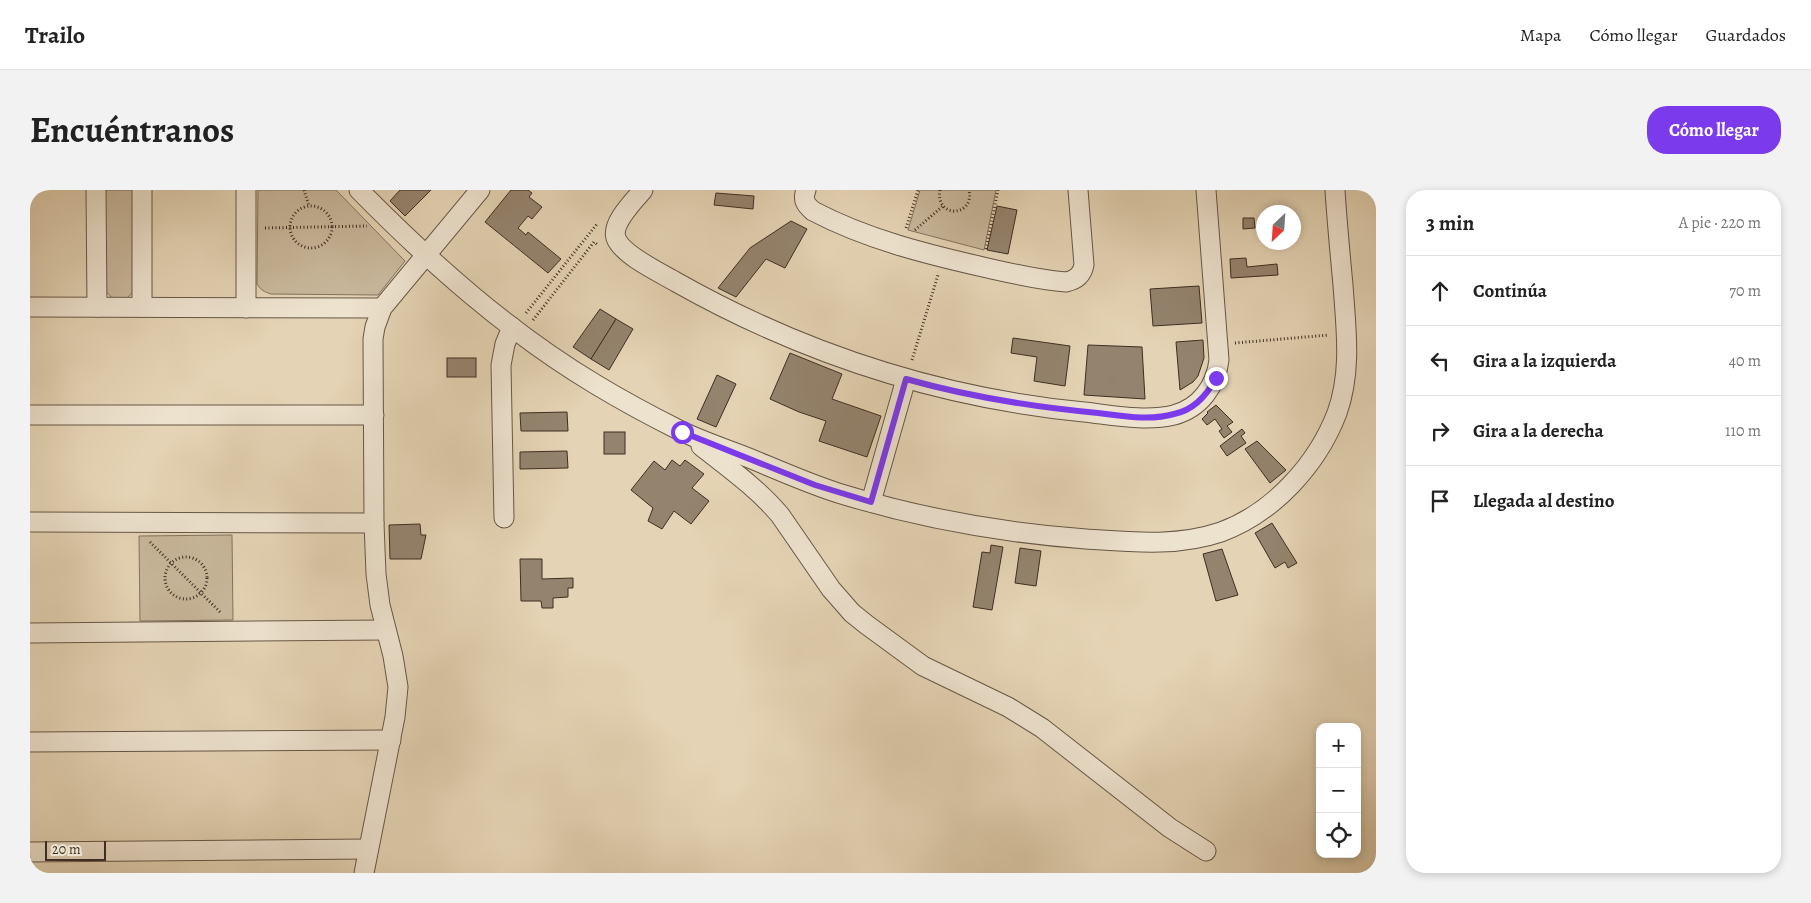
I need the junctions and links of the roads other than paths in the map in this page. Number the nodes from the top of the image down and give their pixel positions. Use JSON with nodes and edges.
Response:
{"nodes":[{"id":1,"x":96,"y":190,"type":"edge"},
{"id":2,"x":142,"y":190,"type":"edge"},
{"id":3,"x":246,"y":190,"type":"edge"},
{"id":4,"x":358,"y":190,"type":"edge"},
{"id":5,"x":480,"y":190,"type":"edge"},
{"id":6,"x":643,"y":190,"type":"edge"},
{"id":7,"x":806,"y":190,"type":"edge"},
{"id":8,"x":1078,"y":190,"type":"edge"},
{"id":9,"x":1206,"y":190,"type":"edge"},
{"id":10,"x":1335,"y":190,"type":"edge"},
{"id":11,"x":427,"y":255,"type":"junction"},
{"id":12,"x":30,"y":307,"type":"edge"},
{"id":13,"x":97,"y":307,"type":"junction"},
{"id":14,"x":142,"y":307,"type":"junction"},
{"id":15,"x":246,"y":308,"type":"junction"},
{"id":16,"x":382,"y":308,"type":"junction"},
{"id":17,"x":512,"y":327,"type":"junction"},
{"id":18,"x":906,"y":379,"type":"junction"},
{"id":19,"x":374,"y":415,"type":"junction"},
{"id":20,"x":30,"y":416,"type":"edge"},
{"id":21,"x":682,"y":432,"type":"junction"},
{"id":22,"x":871,"y":502,"type":"junction"},
{"id":23,"x":504,"y":518,"type":"dead end"},
{"id":24,"x":30,"y":522,"type":"edge"},
{"id":25,"x":374,"y":523,"type":"junction"},
{"id":26,"x":386,"y":630,"type":"junction"},
{"id":27,"x":30,"y":633,"type":"edge"},
{"id":28,"x":391,"y":740,"type":"junction"},
{"id":29,"x":30,"y":742,"type":"edge"},
{"id":30,"x":368,"y":849,"type":"junction"},
{"id":31,"x":1206,"y":851,"type":"dead end"},
{"id":32,"x":30,"y":852,"type":"edge"},
{"id":33,"x":364,"y":873,"type":"edge"}],
"edges":[{"from":1,"to":13,"type":"street"},
{"from":2,"to":14,"type":"street"},
{"from":3,"to":15,"type":"street"},
{"from":4,"to":11,"type":"street"},
{"from":5,"to":11,"type":"street"},
{"from":6,"to":18,"type":"street"},
{"from":7,"to":8,"type":"street"},
{"from":9,"to":18,"type":"street"},
{"from":10,"to":22,"type":"street"},
{"from":11,"to":16,"type":"street"},
{"from":11,"to":17,"type":"street"},
{"from":12,"to":13,"type":"street"},
{"from":13,"to":14,"type":"street"},
{"from":14,"to":15,"type":"street"},
{"from":15,"to":16,"type":"street"},
{"from":16,"to":19,"type":"street"},
{"from":17,"to":21,"type":"street"},
{"from":17,"to":23,"type":"street"},
{"from":18,"to":22,"type":"street"},
{"from":19,"to":20,"type":"street"},
{"from":19,"to":25,"type":"street"},
{"from":21,"to":22,"type":"street"},
{"from":21,"to":31,"type":"street"},
{"from":24,"to":25,"type":"street"},
{"from":25,"to":26,"type":"street"},
{"from":26,"to":27,"type":"street"},
{"from":26,"to":28,"type":"street"},
{"from":28,"to":29,"type":"street"},
{"from":28,"to":30,"type":"street"},
{"from":30,"to":32,"type":"street"},
{"from":30,"to":33,"type":"street"}]}
